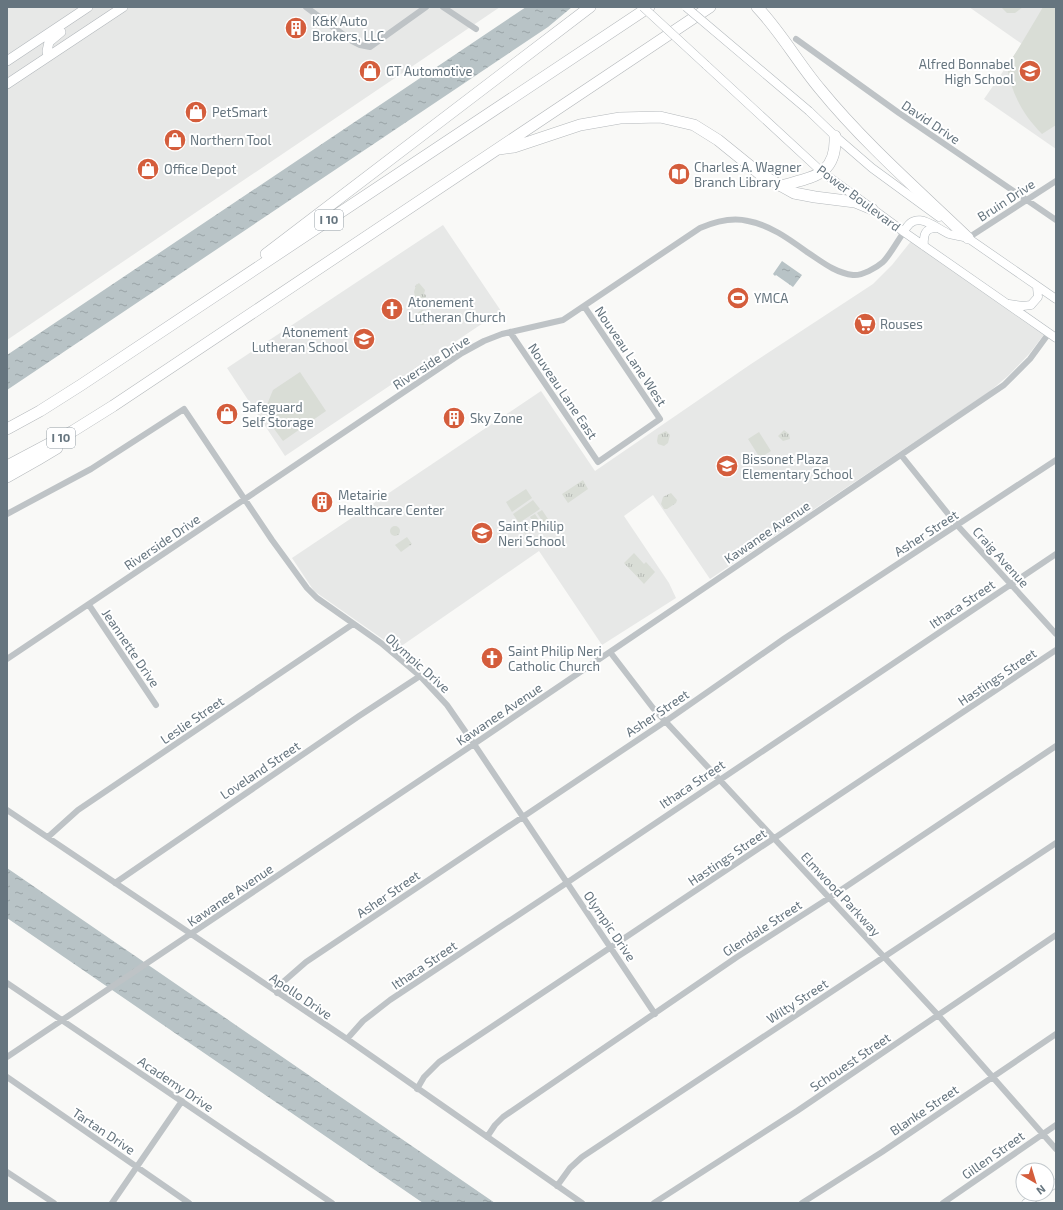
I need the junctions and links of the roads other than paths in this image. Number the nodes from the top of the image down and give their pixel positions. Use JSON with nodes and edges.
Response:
{"nodes":[{"id":1,"x":88,"y":7,"type":"edge"},
{"id":2,"x":91,"y":7,"type":"edge"},
{"id":3,"x":306,"y":7,"type":"edge"},
{"id":4,"x":426,"y":7,"type":"edge"},
{"id":5,"x":443,"y":7,"type":"edge"},
{"id":6,"x":590,"y":7,"type":"edge"},
{"id":7,"x":643,"y":7,"type":"edge"},
{"id":8,"x":649,"y":7,"type":"edge"},
{"id":9,"x":686,"y":7,"type":"edge"},
{"id":10,"x":710,"y":7,"type":"edge"},
{"id":11,"x":757,"y":7,"type":"edge"},
{"id":12,"x":119,"y":8,"type":"edge"},
{"id":13,"x":476,"y":29,"type":"dead end"},
{"id":14,"x":796,"y":39,"type":"dead end"},
{"id":15,"x":48,"y":56,"type":"junction"},
{"id":16,"x":7,"y":61,"type":"edge"},
{"id":17,"x":7,"y":84,"type":"edge"},
{"id":18,"x":834,"y":136,"type":"junction"},
{"id":19,"x":497,"y":150,"type":"junction"},
{"id":20,"x":822,"y":172,"type":"junction"},
{"id":21,"x":1056,"y":181,"type":"edge"},
{"id":22,"x":781,"y":186,"type":"junction"},
{"id":23,"x":1027,"y":200,"type":"junction"},
{"id":24,"x":872,"y":209,"type":"junction"},
{"id":25,"x":1056,"y":220,"type":"edge"},
{"id":26,"x":939,"y":228,"type":"junction"},
{"id":27,"x":904,"y":232,"type":"junction"},
{"id":28,"x":968,"y":238,"type":"junction"},
{"id":29,"x":924,"y":246,"type":"junction"},
{"id":30,"x":1037,"y":287,"type":"junction"},
{"id":31,"x":1056,"y":299,"type":"edge"},
{"id":32,"x":1007,"y":304,"type":"junction"},
{"id":33,"x":584,"y":306,"type":"junction"},
{"id":34,"x":176,"y":322,"type":"junction"},
{"id":35,"x":1056,"y":327,"type":"edge"},
{"id":36,"x":510,"y":332,"type":"junction"},
{"id":37,"x":1053,"y":336,"type":"edge"},
{"id":38,"x":113,"y":406,"type":"junction"},
{"id":39,"x":7,"y":429,"type":"edge"},
{"id":40,"x":901,"y":455,"type":"junction"},
{"id":41,"x":1056,"y":460,"type":"edge"},
{"id":42,"x":598,"y":462,"type":"joint"},
{"id":43,"x":7,"y":466,"type":"edge"},
{"id":44,"x":7,"y":477,"type":"edge"},
{"id":45,"x":245,"y":499,"type":"junction"},
{"id":46,"x":7,"y":514,"type":"edge"},
{"id":47,"x":957,"y":525,"type":"junction"},
{"id":48,"x":1056,"y":554,"type":"edge"},
{"id":49,"x":1010,"y":585,"type":"junction"},
{"id":50,"x":89,"y":605,"type":"junction"},
{"id":51,"x":353,"y":624,"type":"junction"},
{"id":52,"x":1056,"y":634,"type":"edge"},
{"id":53,"x":1056,"y":650,"type":"edge"},
{"id":54,"x":610,"y":652,"type":"junction"},
{"id":55,"x":7,"y":659,"type":"edge"},
{"id":56,"x":420,"y":676,"type":"junction"},
{"id":57,"x":156,"y":705,"type":"dead end"},
{"id":58,"x":666,"y":721,"type":"junction"},
{"id":59,"x":474,"y":744,"type":"junction"},
{"id":60,"x":1056,"y":746,"type":"edge"},
{"id":61,"x":719,"y":780,"type":"junction"},
{"id":62,"x":7,"y":810,"type":"edge"},
{"id":63,"x":523,"y":817,"type":"junction"},
{"id":64,"x":48,"y":837,"type":"junction"},
{"id":65,"x":774,"y":839,"type":"junction"},
{"id":66,"x":1056,"y":842,"type":"edge"},
{"id":67,"x":115,"y":883,"type":"junction"},
{"id":68,"x":567,"y":883,"type":"junction"},
{"id":69,"x":829,"y":898,"type":"junction"},
{"id":70,"x":191,"y":934,"type":"junction"},
{"id":71,"x":1056,"y":935,"type":"edge"},
{"id":72,"x":611,"y":947,"type":"junction"},
{"id":73,"x":885,"y":957,"type":"junction"},
{"id":74,"x":7,"y":983,"type":"edge"},
{"id":75,"x":277,"y":993,"type":"junction"},
{"id":76,"x":655,"y":1014,"type":"junction"},
{"id":77,"x":938,"y":1015,"type":"junction"},
{"id":78,"x":62,"y":1021,"type":"junction"},
{"id":79,"x":1056,"y":1034,"type":"edge"},
{"id":80,"x":347,"y":1039,"type":"junction"},
{"id":81,"x":7,"y":1057,"type":"edge"},
{"id":82,"x":993,"y":1077,"type":"junction"},
{"id":83,"x":7,"y":1078,"type":"edge"},
{"id":84,"x":417,"y":1088,"type":"junction"},
{"id":85,"x":182,"y":1101,"type":"junction"},
{"id":86,"x":1056,"y":1125,"type":"edge"},
{"id":87,"x":1043,"y":1134,"type":"junction"},
{"id":88,"x":487,"y":1137,"type":"junction"},
{"id":89,"x":1056,"y":1149,"type":"edge"},
{"id":90,"x":137,"y":1166,"type":"junction"},
{"id":91,"x":7,"y":1172,"type":"edge"},
{"id":92,"x":557,"y":1186,"type":"junction"},
{"id":93,"x":54,"y":1203,"type":"edge"},
{"id":94,"x":112,"y":1203,"type":"edge"},
{"id":95,"x":189,"y":1203,"type":"edge"},
{"id":96,"x":332,"y":1203,"type":"edge"},
{"id":97,"x":582,"y":1203,"type":"edge"},
{"id":98,"x":654,"y":1203,"type":"edge"},
{"id":99,"x":802,"y":1203,"type":"edge"},
{"id":100,"x":943,"y":1203,"type":"edge"}],
"edges":[{"from":1,"to":16,"type":"main road"},
{"from":2,"to":15,"type":"main road"},
{"from":3,"to":4,"type":"street"},
{"from":5,"to":13,"type":"street"},
{"from":6,"to":34,"type":"highway"},
{"from":7,"to":20,"type":"main road","name":"Power Boulevard","bridge":true},
{"from":8,"to":34,"type":"highway","number":"I 10"},
{"from":9,"to":18,"type":"main road","bridge":true},
{"from":10,"to":19,"type":"highway","number":"I 10"},
{"from":11,"to":28,"type":"highway"},
{"from":12,"to":15,"type":"main road"},
{"from":14,"to":23,"type":"street","name":"David Drive"},
{"from":15,"to":17,"type":"main road"},
{"from":18,"to":20,"type":"highway"},
{"from":18,"to":28,"type":"main road"},
{"from":19,"to":22,"type":"highway"},
{"from":19,"to":38,"type":"highway","number":"I 10"},
{"from":20,"to":22,"type":"highway"},
{"from":20,"to":24,"type":"main road","name":"Power Boulevard"},
{"from":21,"to":23,"type":"street","name":"Bruin Drive"},
{"from":22,"to":24,"type":"highway"},
{"from":23,"to":25,"type":"street","name":"David Drive"},
{"from":23,"to":28,"type":"street","name":"Bruin Drive"},
{"from":24,"to":27,"type":"main road","name":"Power Boulevard"},
{"from":26,"to":27,"type":"main road"},
{"from":26,"to":28,"type":"main road"},
{"from":26,"to":29,"type":"main road"},
{"from":27,"to":29,"type":"main road","name":"Power Boulevard"},
{"from":27,"to":33,"type":"street","name":"Riverside Drive"},
{"from":28,"to":30,"type":"main road"},
{"from":29,"to":32,"type":"main road","name":"Power Boulevard"},
{"from":30,"to":31,"type":"main road"},
{"from":30,"to":32,"type":"main road"},
{"from":32,"to":37,"type":"main road","name":"Power Boulevard"},
{"from":33,"to":36,"type":"street","name":"Riverside Drive"},
{"from":33,"to":42,"type":"street","name":"Nouveau Lane West"},
{"from":34,"to":39,"type":"highway","number":"I 10"},
{"from":35,"to":37,"type":"main road"},
{"from":36,"to":42,"type":"street","name":"Nouveau Lane East"},
{"from":36,"to":45,"type":"street","name":"Riverside Drive"},
{"from":37,"to":40,"type":"street","name":"Kawanee Avenue"},
{"from":38,"to":43,"type":"highway","number":"I 10"},
{"from":38,"to":44,"type":"highway"},
{"from":40,"to":47,"type":"street","name":"Craig Avenue"},
{"from":40,"to":54,"type":"street","name":"Kawanee Avenue"},
{"from":41,"to":47,"type":"street","name":"Asher Street"},
{"from":45,"to":46,"type":"street","name":"Olympic Drive"},
{"from":45,"to":50,"type":"street","name":"Riverside Drive"},
{"from":45,"to":51,"type":"street","name":"Olympic Drive"},
{"from":47,"to":49,"type":"street","name":"Craig Avenue"},
{"from":47,"to":58,"type":"street","name":"Asher Street"},
{"from":48,"to":49,"type":"street","name":"Ithaca Street"},
{"from":49,"to":52,"type":"street","name":"Craig Avenue"},
{"from":49,"to":61,"type":"street","name":"Ithaca Street"},
{"from":50,"to":55,"type":"street","name":"Riverside Drive"},
{"from":50,"to":57,"type":"street","name":"Jeannette Drive"},
{"from":51,"to":56,"type":"street","name":"Olympic Drive"},
{"from":51,"to":64,"type":"street","name":"Leslie Street"},
{"from":53,"to":65,"type":"street","name":"Hastings Street"},
{"from":54,"to":58,"type":"street","name":"Elmwood Parkway"},
{"from":54,"to":59,"type":"street","name":"Kawanee Avenue"},
{"from":56,"to":59,"type":"street","name":"Olympic Drive"},
{"from":56,"to":67,"type":"street","name":"Loveland Street"},
{"from":58,"to":61,"type":"street","name":"Elmwood Parkway"},
{"from":58,"to":63,"type":"street","name":"Asher Street"},
{"from":59,"to":63,"type":"street","name":"Olympic Drive"},
{"from":59,"to":70,"type":"street","name":"Kawanee Avenue"},
{"from":60,"to":69,"type":"street","name":"Glendale Street"},
{"from":61,"to":65,"type":"street","name":"Elmwood Parkway"},
{"from":61,"to":68,"type":"street","name":"Ithaca Street"},
{"from":62,"to":64,"type":"street","name":"Apollo Drive"},
{"from":63,"to":68,"type":"street","name":"Olympic Drive"},
{"from":63,"to":75,"type":"street","name":"Asher Street"},
{"from":64,"to":67,"type":"street","name":"Apollo Drive"},
{"from":65,"to":69,"type":"street","name":"Elmwood Parkway"},
{"from":65,"to":72,"type":"street","name":"Hastings Street"},
{"from":66,"to":73,"type":"street","name":"Wilty Street"},
{"from":67,"to":70,"type":"street","name":"Apollo Drive"},
{"from":68,"to":72,"type":"street","name":"Olympic Drive"},
{"from":68,"to":80,"type":"street","name":"Ithaca Street"},
{"from":69,"to":73,"type":"street","name":"Elmwood Parkway"},
{"from":69,"to":76,"type":"street","name":"Glendale Street"},
{"from":70,"to":75,"type":"street","name":"Apollo Drive"},
{"from":70,"to":78,"type":"street","name":"Kawanee Avenue"},
{"from":71,"to":77,"type":"street","name":"Schouest Street"},
{"from":72,"to":76,"type":"street","name":"Olympic Drive"},
{"from":72,"to":84,"type":"street","name":"Hastings Street"},
{"from":73,"to":77,"type":"street","name":"Elmwood Parkway"},
{"from":73,"to":92,"type":"street","name":"Wilty Street"},
{"from":74,"to":78,"type":"street","name":"Academy Drive"},
{"from":75,"to":80,"type":"street","name":"Apollo Drive"},
{"from":76,"to":88,"type":"street","name":"Glendale Street"},
{"from":77,"to":82,"type":"street","name":"Elmwood Parkway"},
{"from":77,"to":98,"type":"street","name":"Schouest Street"},
{"from":78,"to":81,"type":"street","name":"Kawanee Avenue"},
{"from":78,"to":85,"type":"street","name":"Academy Drive"},
{"from":79,"to":82,"type":"street","name":"Blanke Street"},
{"from":80,"to":84,"type":"street","name":"Apollo Drive"},
{"from":82,"to":87,"type":"street","name":"Elmwood Parkway"},
{"from":82,"to":99,"type":"street","name":"Blanke Street"},
{"from":83,"to":90,"type":"street","name":"Tartan Drive"},
{"from":84,"to":88,"type":"street","name":"Apollo Drive"},
{"from":85,"to":90,"type":"street"},
{"from":85,"to":96,"type":"street","name":"Academy Drive"},
{"from":86,"to":87,"type":"street","name":"Gillen Street"},
{"from":87,"to":89,"type":"street","name":"Elmwood Parkway"},
{"from":87,"to":100,"type":"street","name":"Gillen Street"},
{"from":88,"to":92,"type":"street","name":"Apollo Drive"},
{"from":90,"to":94,"type":"street"},
{"from":90,"to":95,"type":"street","name":"Tartan Drive"},
{"from":91,"to":93,"type":"street"},
{"from":92,"to":97,"type":"street","name":"Apollo Drive"}]}
